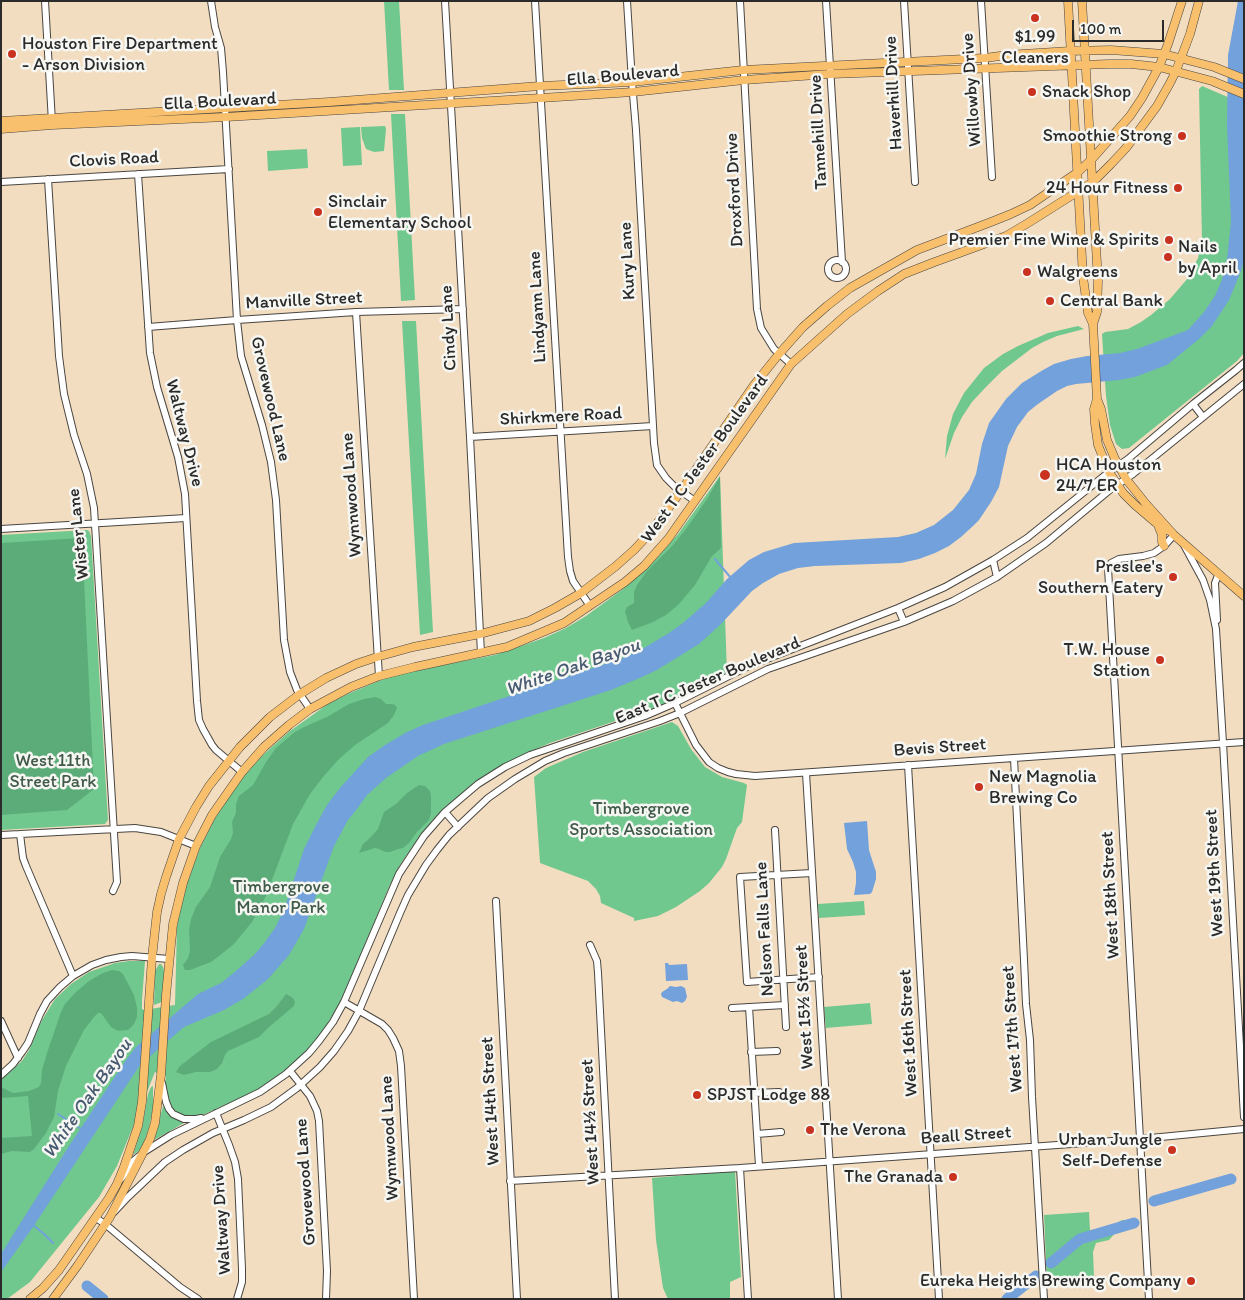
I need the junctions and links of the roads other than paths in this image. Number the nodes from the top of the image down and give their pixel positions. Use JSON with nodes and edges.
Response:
{"nodes":[{"id":1,"x":45,"y":1,"type":"edge"},
{"id":2,"x":210,"y":1,"type":"edge"},
{"id":3,"x":445,"y":1,"type":"edge"},
{"id":4,"x":535,"y":1,"type":"edge"},
{"id":5,"x":627,"y":1,"type":"edge"},
{"id":6,"x":740,"y":1,"type":"edge"},
{"id":7,"x":826,"y":1,"type":"edge"},
{"id":8,"x":904,"y":1,"type":"edge"},
{"id":9,"x":981,"y":1,"type":"edge"},
{"id":10,"x":1068,"y":1,"type":"edge"},
{"id":11,"x":1082,"y":1,"type":"edge"},
{"id":12,"x":1182,"y":1,"type":"edge"},
{"id":13,"x":1199,"y":1,"type":"edge"},
{"id":14,"x":1070,"y":50,"type":"junction"},
{"id":15,"x":1085,"y":50,"type":"junction"},
{"id":16,"x":1164,"y":54,"type":"junction"},
{"id":17,"x":985,"y":58,"type":"junction"},
{"id":18,"x":1181,"y":58,"type":"junction"},
{"id":19,"x":908,"y":62,"type":"junction"},
{"id":20,"x":1071,"y":65,"type":"junction"},
{"id":21,"x":1085,"y":65,"type":"junction"},
{"id":22,"x":830,"y":66,"type":"junction"},
{"id":23,"x":1158,"y":67,"type":"junction"},
{"id":24,"x":985,"y":68,"type":"junction"},
{"id":25,"x":743,"y":70,"type":"junction"},
{"id":26,"x":908,"y":71,"type":"junction"},
{"id":27,"x":1176,"y":71,"type":"junction"},
{"id":28,"x":830,"y":74,"type":"junction"},
{"id":29,"x":1244,"y":79,"type":"edge"},
{"id":30,"x":744,"y":80,"type":"junction"},
{"id":31,"x":632,"y":82,"type":"junction"},
{"id":32,"x":540,"y":86,"type":"junction"},
{"id":33,"x":633,"y":92,"type":"junction"},
{"id":34,"x":450,"y":93,"type":"junction"},
{"id":35,"x":1244,"y":94,"type":"edge"},
{"id":36,"x":541,"y":98,"type":"junction"},
{"id":37,"x":329,"y":102,"type":"junction"},
{"id":38,"x":451,"y":103,"type":"junction"},
{"id":39,"x":225,"y":107,"type":"junction"},
{"id":40,"x":330,"y":110,"type":"junction"},
{"id":41,"x":1130,"y":116,"type":"junction"},
{"id":42,"x":226,"y":117,"type":"junction"},
{"id":43,"x":1,"y":120,"type":"edge"},
{"id":44,"x":52,"y":121,"type":"junction"},
{"id":45,"x":1143,"y":126,"type":"junction"},
{"id":46,"x":1,"y":129,"type":"edge"},
{"id":47,"x":1092,"y":159,"type":"junction"},
{"id":48,"x":228,"y":169,"type":"junction"},
{"id":49,"x":1078,"y":172,"type":"junction"},
{"id":50,"x":138,"y":174,"type":"junction"},
{"id":51,"x":992,"y":177,"type":"dead end"},
{"id":52,"x":48,"y":179,"type":"junction"},
{"id":53,"x":1,"y":182,"type":"edge"},
{"id":54,"x":915,"y":182,"type":"dead end"},
{"id":55,"x":1093,"y":182,"type":"junction"},
{"id":56,"x":1078,"y":192,"type":"junction"},
{"id":57,"x":992,"y":222,"type":"junction"},
{"id":58,"x":999,"y":238,"type":"junction"},
{"id":59,"x":842,"y":262,"type":"dead end"},
{"id":60,"x":872,"y":276,"type":"junction"},
{"id":61,"x":878,"y":291,"type":"junction"},
{"id":62,"x":463,"y":309,"type":"junction"},
{"id":63,"x":356,"y":312,"type":"junction"},
{"id":64,"x":237,"y":320,"type":"junction"},
{"id":65,"x":1093,"y":324,"type":"junction"},
{"id":66,"x":148,"y":327,"type":"junction"},
{"id":67,"x":779,"y":354,"type":"junction"},
{"id":68,"x":1244,"y":362,"type":"edge"},
{"id":69,"x":791,"y":364,"type":"junction"},
{"id":70,"x":1244,"y":384,"type":"edge"},
{"id":71,"x":1097,"y":398,"type":"junction"},
{"id":72,"x":1193,"y":404,"type":"junction"},
{"id":73,"x":1203,"y":417,"type":"junction"},
{"id":74,"x":653,"y":426,"type":"junction"},
{"id":75,"x":560,"y":432,"type":"junction"},
{"id":76,"x":470,"y":437,"type":"junction"},
{"id":77,"x":1118,"y":466,"type":"junction"},
{"id":78,"x":1109,"y":472,"type":"junction"},
{"id":79,"x":1126,"y":479,"type":"junction"},
{"id":80,"x":1118,"y":485,"type":"junction"},
{"id":81,"x":681,"y":491,"type":"junction"},
{"id":82,"x":695,"y":501,"type":"junction"},
{"id":83,"x":186,"y":518,"type":"junction"},
{"id":84,"x":1155,"y":522,"type":"junction"},
{"id":85,"x":95,"y":524,"type":"junction"},
{"id":86,"x":1,"y":529,"type":"edge"},
{"id":87,"x":1174,"y":535,"type":"junction"},
{"id":88,"x":1182,"y":542,"type":"junction"},
{"id":89,"x":1164,"y":546,"type":"junction"},
{"id":90,"x":993,"y":560,"type":"junction"},
{"id":91,"x":1219,"y":575,"type":"junction"},
{"id":92,"x":997,"y":577,"type":"junction"},
{"id":93,"x":581,"y":593,"type":"junction"},
{"id":94,"x":1244,"y":596,"type":"edge"},
{"id":95,"x":590,"y":606,"type":"junction"},
{"id":96,"x":898,"y":608,"type":"junction"},
{"id":97,"x":904,"y":622,"type":"junction"},
{"id":98,"x":1216,"y":629,"type":"junction"},
{"id":99,"x":480,"y":634,"type":"junction"},
{"id":100,"x":787,"y":650,"type":"junction"},
{"id":101,"x":481,"y":653,"type":"junction"},
{"id":102,"x":377,"y":656,"type":"junction"},
{"id":103,"x":791,"y":661,"type":"junction"},
{"id":104,"x":379,"y":676,"type":"junction"},
{"id":105,"x":300,"y":694,"type":"junction"},
{"id":106,"x":675,"y":703,"type":"junction"},
{"id":107,"x":310,"y":709,"type":"junction"},
{"id":108,"x":680,"y":713,"type":"junction"},
{"id":109,"x":1244,"y":742,"type":"edge"},
{"id":110,"x":1224,"y":744,"type":"junction"},
{"id":111,"x":1118,"y":750,"type":"junction"},
{"id":112,"x":1014,"y":758,"type":"junction"},
{"id":113,"x":228,"y":760,"type":"junction"},
{"id":114,"x":908,"y":765,"type":"junction"},
{"id":115,"x":242,"y":772,"type":"junction"},
{"id":116,"x":806,"y":773,"type":"junction"},
{"id":117,"x":445,"y":812,"type":"junction"},
{"id":118,"x":458,"y":827,"type":"junction"},
{"id":119,"x":114,"y":829,"type":"junction"},
{"id":120,"x":774,"y":830,"type":"dead end"},
{"id":121,"x":20,"y":834,"type":"junction"},
{"id":122,"x":1,"y":835,"type":"edge"},
{"id":123,"x":179,"y":840,"type":"junction"},
{"id":124,"x":196,"y":846,"type":"junction"},
{"id":125,"x":812,"y":873,"type":"junction"},
{"id":126,"x":777,"y":875,"type":"junction"},
{"id":127,"x":113,"y":891,"type":"dead end"},
{"id":128,"x":496,"y":901,"type":"dead end"},
{"id":129,"x":590,"y":945,"type":"dead end"},
{"id":130,"x":152,"y":958,"type":"junction"},
{"id":131,"x":169,"y":959,"type":"junction"},
{"id":132,"x":73,"y":976,"type":"junction"},
{"id":133,"x":819,"y":977,"type":"junction"},
{"id":134,"x":784,"y":979,"type":"junction"},
{"id":135,"x":344,"y":1002,"type":"junction"},
{"id":136,"x":785,"y":1006,"type":"junction"},
{"id":137,"x":749,"y":1007,"type":"junction"},
{"id":138,"x":732,"y":1008,"type":"dead end"},
{"id":139,"x":359,"y":1010,"type":"junction"},
{"id":140,"x":1,"y":1020,"type":"edge"},
{"id":141,"x":786,"y":1027,"type":"dead end"},
{"id":142,"x":776,"y":1051,"type":"dead end"},
{"id":143,"x":751,"y":1052,"type":"junction"},
{"id":144,"x":18,"y":1058,"type":"junction"},
{"id":145,"x":290,"y":1071,"type":"junction"},
{"id":146,"x":1,"y":1075,"type":"edge"},
{"id":147,"x":161,"y":1075,"type":"junction"},
{"id":148,"x":301,"y":1084,"type":"junction"},
{"id":149,"x":779,"y":1092,"type":"dead end"},
{"id":150,"x":754,"y":1094,"type":"junction"},
{"id":151,"x":216,"y":1113,"type":"junction"},
{"id":152,"x":1244,"y":1117,"type":"edge"},
{"id":153,"x":1244,"y":1128,"type":"edge"},
{"id":154,"x":223,"y":1129,"type":"junction"},
{"id":155,"x":781,"y":1132,"type":"dead end"},
{"id":156,"x":756,"y":1134,"type":"junction"},
{"id":157,"x":1140,"y":1139,"type":"junction"},
{"id":158,"x":1035,"y":1147,"type":"junction"},
{"id":159,"x":144,"y":1152,"type":"junction"},
{"id":160,"x":931,"y":1154,"type":"junction"},
{"id":161,"x":830,"y":1161,"type":"junction"},
{"id":162,"x":758,"y":1166,"type":"junction"},
{"id":163,"x":740,"y":1168,"type":"junction"},
{"id":164,"x":608,"y":1175,"type":"junction"},
{"id":165,"x":510,"y":1181,"type":"junction"},
{"id":166,"x":116,"y":1184,"type":"junction"},
{"id":167,"x":96,"y":1218,"type":"junction"},
{"id":168,"x":108,"y":1221,"type":"junction"},
{"id":169,"x":30,"y":1299,"type":"edge"},
{"id":170,"x":53,"y":1299,"type":"edge"},
{"id":171,"x":198,"y":1299,"type":"edge"},
{"id":172,"x":237,"y":1299,"type":"edge"},
{"id":173,"x":326,"y":1299,"type":"edge"},
{"id":174,"x":414,"y":1299,"type":"edge"},
{"id":175,"x":516,"y":1299,"type":"edge"},
{"id":176,"x":615,"y":1299,"type":"edge"},
{"id":177,"x":748,"y":1299,"type":"edge"},
{"id":178,"x":838,"y":1299,"type":"edge"},
{"id":179,"x":939,"y":1299,"type":"edge"},
{"id":180,"x":1044,"y":1299,"type":"edge"},
{"id":181,"x":1149,"y":1299,"type":"edge"}],
"edges":[{"from":1,"to":44,"type":"street"},
{"from":2,"to":39,"type":"street","name":"Grovewood Lane"},
{"from":3,"to":34,"type":"street","name":"Cindy Lane"},
{"from":4,"to":32,"type":"street","name":"Lindyann Lane"},
{"from":5,"to":31,"type":"street","name":"Kury Lane"},
{"from":6,"to":25,"type":"street","name":"Droxford Drive"},
{"from":7,"to":22,"type":"street","name":"Tannehill Drive"},
{"from":8,"to":19,"type":"street","name":"Haverhill Drive"},
{"from":9,"to":17,"type":"street","name":"Willowby Drive"},
{"from":10,"to":14,"type":"main road"},
{"from":11,"to":15,"type":"main road"},
{"from":12,"to":16,"type":"main road","name":"West T C Jester Boulevard"},
{"from":13,"to":18,"type":"main road","name":"West T C Jester Boulevard"},
{"from":14,"to":15,"type":"main road","name":"Ella Boulevard"},
{"from":14,"to":17,"type":"main road","name":"Ella Boulevard"},
{"from":14,"to":20,"type":"main road"},
{"from":15,"to":16,"type":"main road","name":"Ella Boulevard"},
{"from":15,"to":21,"type":"main road"},
{"from":16,"to":18,"type":"main road","name":"Ella Boulevard"},
{"from":16,"to":23,"type":"main road","name":"West T C Jester Boulevard"},
{"from":17,"to":19,"type":"main road","name":"Ella Boulevard"},
{"from":17,"to":24,"type":"street","name":"Willowby Drive"},
{"from":18,"to":27,"type":"main road","name":"West T C Jester Boulevard"},
{"from":18,"to":29,"type":"main road","name":"Ella Boulevard"},
{"from":19,"to":22,"type":"main road","name":"Ella Boulevard"},
{"from":19,"to":26,"type":"street","name":"Haverhill Drive"},
{"from":20,"to":21,"type":"main road","name":"Ella Boulevard"},
{"from":20,"to":24,"type":"main road","name":"Ella Boulevard"},
{"from":20,"to":49,"type":"main road"},
{"from":21,"to":23,"type":"main road","name":"Ella Boulevard"},
{"from":21,"to":47,"type":"main road"},
{"from":22,"to":25,"type":"main road","name":"Ella Boulevard"},
{"from":22,"to":28,"type":"street","name":"Tannehill Drive"},
{"from":23,"to":27,"type":"main road","name":"Ella Boulevard"},
{"from":23,"to":41,"type":"main road","name":"West T C Jester Boulevard"},
{"from":24,"to":26,"type":"main road","name":"Ella Boulevard"},
{"from":24,"to":51,"type":"street","name":"Willowby Drive"},
{"from":25,"to":30,"type":"street","name":"Droxford Drive"},
{"from":25,"to":31,"type":"main road","name":"Ella Boulevard"},
{"from":26,"to":28,"type":"main road","name":"Ella Boulevard"},
{"from":26,"to":54,"type":"street","name":"Haverhill Drive"},
{"from":27,"to":35,"type":"main road","name":"Ella Boulevard"},
{"from":27,"to":45,"type":"main road","name":"West T C Jester Boulevard"},
{"from":28,"to":30,"type":"main road","name":"Ella Boulevard"},
{"from":28,"to":59,"type":"street","name":"Tannehill Drive"},
{"from":30,"to":33,"type":"main road","name":"Ella Boulevard"},
{"from":30,"to":67,"type":"street","name":"Droxford Drive"},
{"from":31,"to":32,"type":"main road","name":"Ella Boulevard"},
{"from":31,"to":33,"type":"street","name":"Kury Lane"},
{"from":32,"to":34,"type":"main road","name":"Ella Boulevard"},
{"from":32,"to":36,"type":"street","name":"Lindyann Lane"},
{"from":33,"to":36,"type":"main road","name":"Ella Boulevard"},
{"from":33,"to":74,"type":"street","name":"Kury Lane"},
{"from":34,"to":37,"type":"main road","name":"Ella Boulevard"},
{"from":34,"to":38,"type":"street","name":"Cindy Lane"},
{"from":36,"to":38,"type":"main road","name":"Ella Boulevard"},
{"from":36,"to":75,"type":"street","name":"Lindyann Lane"},
{"from":37,"to":39,"type":"main road","name":"Ella Boulevard"},
{"from":37,"to":40,"type":"main road"},
{"from":38,"to":40,"type":"main road","name":"Ella Boulevard"},
{"from":38,"to":62,"type":"street","name":"Cindy Lane"},
{"from":39,"to":42,"type":"street","name":"Grovewood Lane"},
{"from":39,"to":44,"type":"main road","name":"Ella Boulevard"},
{"from":40,"to":42,"type":"main road","name":"Ella Boulevard"},
{"from":41,"to":45,"type":"main road"},
{"from":41,"to":47,"type":"main road","name":"West T C Jester Boulevard"},
{"from":42,"to":44,"type":"main road","name":"Ella Boulevard"},
{"from":42,"to":48,"type":"street","name":"Grovewood Lane"},
{"from":43,"to":44,"type":"main road","name":"Ella Boulevard"},
{"from":44,"to":46,"type":"main road","name":"Ella Boulevard"},
{"from":45,"to":55,"type":"main road","name":"West T C Jester Boulevard"},
{"from":47,"to":49,"type":"main road","name":"West T C Jester Boulevard"},
{"from":47,"to":55,"type":"main road"},
{"from":48,"to":50,"type":"street","name":"Clovis Road"},
{"from":48,"to":64,"type":"street","name":"Grovewood Lane"},
{"from":49,"to":56,"type":"main road"},
{"from":49,"to":57,"type":"main road","name":"West T C Jester Boulevard"},
{"from":50,"to":52,"type":"street","name":"Clovis Road"},
{"from":50,"to":66,"type":"street","name":"Waltway Drive"},
{"from":52,"to":53,"type":"street","name":"Clovis Road"},
{"from":52,"to":85,"type":"street","name":"Wister Lane"},
{"from":55,"to":56,"type":"main road","name":"West T C Jester Boulevard"},
{"from":55,"to":65,"type":"main road"},
{"from":56,"to":58,"type":"main road","name":"West T C Jester Boulevard"},
{"from":56,"to":65,"type":"main road"},
{"from":57,"to":58,"type":"main road"},
{"from":57,"to":60,"type":"main road","name":"West T C Jester Boulevard"},
{"from":58,"to":61,"type":"main road","name":"West T C Jester Boulevard"},
{"from":60,"to":61,"type":"main road"},
{"from":60,"to":67,"type":"main road","name":"West T C Jester Boulevard"},
{"from":61,"to":69,"type":"main road","name":"West T C Jester Boulevard"},
{"from":62,"to":63,"type":"street","name":"Manville Street"},
{"from":62,"to":76,"type":"street","name":"Cindy Lane"},
{"from":63,"to":64,"type":"street","name":"Manville Street"},
{"from":63,"to":102,"type":"street","name":"Wynnwood Lane"},
{"from":64,"to":66,"type":"street","name":"Manville Street"},
{"from":64,"to":105,"type":"street","name":"Grovewood Lane"},
{"from":65,"to":71,"type":"main road"},
{"from":66,"to":83,"type":"street","name":"Waltway Drive"},
{"from":67,"to":69,"type":"street","name":"Droxford Drive"},
{"from":67,"to":81,"type":"main road","name":"West T C Jester Boulevard"},
{"from":68,"to":72,"type":"street","name":"East T C Jester Boulevard"},
{"from":69,"to":82,"type":"main road","name":"West T C Jester Boulevard"},
{"from":70,"to":73,"type":"street","name":"East T C Jester Boulevard"},
{"from":71,"to":77,"type":"main road"},
{"from":71,"to":78,"type":"main road"},
{"from":72,"to":73,"type":"street"},
{"from":72,"to":77,"type":"street","name":"East T C Jester Boulevard"},
{"from":73,"to":79,"type":"street","name":"East T C Jester Boulevard"},
{"from":74,"to":75,"type":"street","name":"Shirkmere Road"},
{"from":74,"to":81,"type":"street","name":"Kury Lane"},
{"from":75,"to":76,"type":"street","name":"Shirkmere Road"},
{"from":75,"to":93,"type":"street","name":"Lindyann Lane"},
{"from":76,"to":99,"type":"street","name":"Cindy Lane"},
{"from":77,"to":78,"type":"street","name":"East T C Jester Boulevard"},
{"from":77,"to":79,"type":"main road"},
{"from":78,"to":80,"type":"main road"},
{"from":78,"to":90,"type":"street","name":"East T C Jester Boulevard"},
{"from":79,"to":80,"type":"street","name":"East T C Jester Boulevard"},
{"from":79,"to":87,"type":"main road"},
{"from":80,"to":84,"type":"main road"},
{"from":80,"to":92,"type":"street","name":"East T C Jester Boulevard"},
{"from":81,"to":82,"type":"street","name":"Kury Lane"},
{"from":81,"to":93,"type":"main road","name":"West T C Jester Boulevard"},
{"from":82,"to":95,"type":"main road","name":"West T C Jester Boulevard"},
{"from":83,"to":85,"type":"street"},
{"from":83,"to":113,"type":"street","name":"Waltway Drive"},
{"from":84,"to":87,"type":"main road"},
{"from":84,"to":89,"type":"main road"},
{"from":85,"to":86,"type":"street"},
{"from":85,"to":119,"type":"street","name":"Wister Lane"},
{"from":87,"to":88,"type":"main road"},
{"from":87,"to":89,"type":"street","name":"West 18th Street"},
{"from":88,"to":91,"type":"main road"},
{"from":88,"to":98,"type":"street","name":"West 19th Street"},
{"from":89,"to":111,"type":"street","name":"West 18th Street"},
{"from":90,"to":92,"type":"street"},
{"from":90,"to":96,"type":"street","name":"East T C Jester Boulevard"},
{"from":91,"to":94,"type":"main road"},
{"from":91,"to":98,"type":"street","name":"West 19th Street"},
{"from":92,"to":97,"type":"street","name":"East T C Jester Boulevard"},
{"from":93,"to":95,"type":"street","name":"Lindyann Lane"},
{"from":93,"to":99,"type":"main road","name":"West T C Jester Boulevard"},
{"from":95,"to":101,"type":"main road","name":"West T C Jester Boulevard"},
{"from":96,"to":97,"type":"street"},
{"from":96,"to":100,"type":"street","name":"East T C Jester Boulevard"},
{"from":97,"to":103,"type":"street","name":"East T C Jester Boulevard"},
{"from":98,"to":110,"type":"street","name":"West 19th Street"},
{"from":99,"to":101,"type":"street","name":"Cindy Lane"},
{"from":99,"to":102,"type":"main road","name":"West T C Jester Boulevard"},
{"from":100,"to":103,"type":"street"},
{"from":100,"to":106,"type":"street","name":"East T C Jester Boulevard"},
{"from":101,"to":104,"type":"main road","name":"West T C Jester Boulevard"},
{"from":102,"to":104,"type":"street","name":"Wynnwood Lane"},
{"from":102,"to":105,"type":"main road","name":"West T C Jester Boulevard"},
{"from":103,"to":108,"type":"street","name":"East T C Jester Boulevard"},
{"from":104,"to":107,"type":"main road","name":"West T C Jester Boulevard"},
{"from":105,"to":107,"type":"street","name":"Grovewood Lane"},
{"from":105,"to":113,"type":"main road","name":"West T C Jester Boulevard"},
{"from":106,"to":108,"type":"street","name":"Bevis Street"},
{"from":106,"to":117,"type":"street","name":"East T C Jester Boulevard"},
{"from":107,"to":115,"type":"main road","name":"West T C Jester Boulevard"},
{"from":108,"to":116,"type":"street","name":"Bevis Street"},
{"from":108,"to":118,"type":"street","name":"East T C Jester Boulevard"},
{"from":109,"to":110,"type":"street","name":"Bevis Street"},
{"from":110,"to":111,"type":"street","name":"Bevis Street"},
{"from":110,"to":152,"type":"street","name":"West 19th Street"},
{"from":111,"to":112,"type":"street","name":"Bevis Street"},
{"from":111,"to":157,"type":"street","name":"West 18th Street"},
{"from":112,"to":114,"type":"street","name":"Bevis Street"},
{"from":112,"to":158,"type":"street","name":"West 17th Street"},
{"from":113,"to":115,"type":"street","name":"Waltway Drive"},
{"from":113,"to":123,"type":"main road","name":"West T C Jester Boulevard"},
{"from":114,"to":116,"type":"street","name":"Bevis Street"},
{"from":114,"to":160,"type":"street","name":"West 16th Street"},
{"from":115,"to":124,"type":"main road","name":"West T C Jester Boulevard"},
{"from":116,"to":125,"type":"street","name":"West 15½ Street"},
{"from":117,"to":118,"type":"street"},
{"from":117,"to":135,"type":"street","name":"East T C Jester Boulevard"},
{"from":118,"to":139,"type":"street","name":"East T C Jester Boulevard"},
{"from":119,"to":121,"type":"street"},
{"from":119,"to":123,"type":"street"},
{"from":119,"to":127,"type":"street","name":"Wister Lane"},
{"from":120,"to":126,"type":"street","name":"Nelson Falls Lane"},
{"from":121,"to":122,"type":"street"},
{"from":121,"to":132,"type":"street"},
{"from":123,"to":124,"type":"street"},
{"from":123,"to":130,"type":"main road","name":"West T C Jester Boulevard"},
{"from":124,"to":131,"type":"main road","name":"West T C Jester Boulevard"},
{"from":125,"to":126,"type":"street"},
{"from":125,"to":133,"type":"street","name":"West 15½ Street"},
{"from":126,"to":134,"type":"street","name":"Nelson Falls Lane"},
{"from":126,"to":134,"type":"street"},
{"from":128,"to":165,"type":"street","name":"West 14th Street"},
{"from":129,"to":164,"type":"street","name":"West 14½ Street"},
{"from":130,"to":131,"type":"street"},
{"from":130,"to":132,"type":"street"},
{"from":130,"to":166,"type":"main road","name":"West T C Jester Boulevard"},
{"from":131,"to":147,"type":"main road","name":"West T C Jester Boulevard"},
{"from":132,"to":144,"type":"street"},
{"from":133,"to":134,"type":"street"},
{"from":133,"to":161,"type":"street","name":"West 15½ Street"},
{"from":134,"to":136,"type":"street","name":"Nelson Falls Lane"},
{"from":135,"to":139,"type":"street","name":"Wynnwood Lane"},
{"from":135,"to":145,"type":"street","name":"East T C Jester Boulevard"},
{"from":136,"to":137,"type":"street"},
{"from":136,"to":141,"type":"street","name":"Nelson Falls Lane"},
{"from":137,"to":138,"type":"street"},
{"from":137,"to":143,"type":"street"},
{"from":139,"to":148,"type":"street","name":"East T C Jester Boulevard"},
{"from":139,"to":174,"type":"street","name":"Wynnwood Lane"},
{"from":140,"to":144,"type":"street"},
{"from":142,"to":143,"type":"street"},
{"from":143,"to":150,"type":"street"},
{"from":144,"to":146,"type":"street"},
{"from":145,"to":148,"type":"street","name":"Grovewood Lane"},
{"from":145,"to":151,"type":"street","name":"East T C Jester Boulevard"},
{"from":147,"to":151,"type":"street"},
{"from":147,"to":159,"type":"main road","name":"West T C Jester Boulevard"},
{"from":148,"to":154,"type":"street","name":"East T C Jester Boulevard"},
{"from":148,"to":173,"type":"street","name":"Grovewood Lane"},
{"from":149,"to":150,"type":"street"},
{"from":150,"to":156,"type":"street"},
{"from":151,"to":154,"type":"street","name":"Waltway Drive"},
{"from":151,"to":159,"type":"street","name":"East T C Jester Boulevard"},
{"from":153,"to":157,"type":"street","name":"Beall Street"},
{"from":154,"to":168,"type":"street","name":"East T C Jester Boulevard"},
{"from":154,"to":172,"type":"street","name":"Waltway Drive"},
{"from":155,"to":156,"type":"street"},
{"from":156,"to":162,"type":"street"},
{"from":157,"to":158,"type":"street","name":"Beall Street"},
{"from":157,"to":181,"type":"street","name":"West 18th Street"},
{"from":158,"to":160,"type":"street","name":"Beall Street"},
{"from":158,"to":180,"type":"street","name":"West 17th Street"},
{"from":159,"to":166,"type":"street","name":"East T C Jester Boulevard"},
{"from":159,"to":168,"type":"main road","name":"West T C Jester Boulevard"},
{"from":160,"to":161,"type":"street","name":"Beall Street"},
{"from":160,"to":179,"type":"street","name":"West 16th Street"},
{"from":161,"to":162,"type":"street","name":"Beall Street"},
{"from":161,"to":178,"type":"street","name":"West 15½ Street"},
{"from":162,"to":163,"type":"street","name":"Beall Street"},
{"from":163,"to":164,"type":"street","name":"Beall Street"},
{"from":163,"to":177,"type":"street"},
{"from":164,"to":165,"type":"street","name":"Beall Street"},
{"from":164,"to":176,"type":"street","name":"West 14½ Street"},
{"from":165,"to":175,"type":"street","name":"West 14th Street"},
{"from":166,"to":167,"type":"main road","name":"West T C Jester Boulevard"},
{"from":167,"to":168,"type":"street"},
{"from":167,"to":169,"type":"main road","name":"West T C Jester Boulevard"},
{"from":168,"to":170,"type":"main road","name":"West T C Jester Boulevard"},
{"from":168,"to":171,"type":"street"}]}
